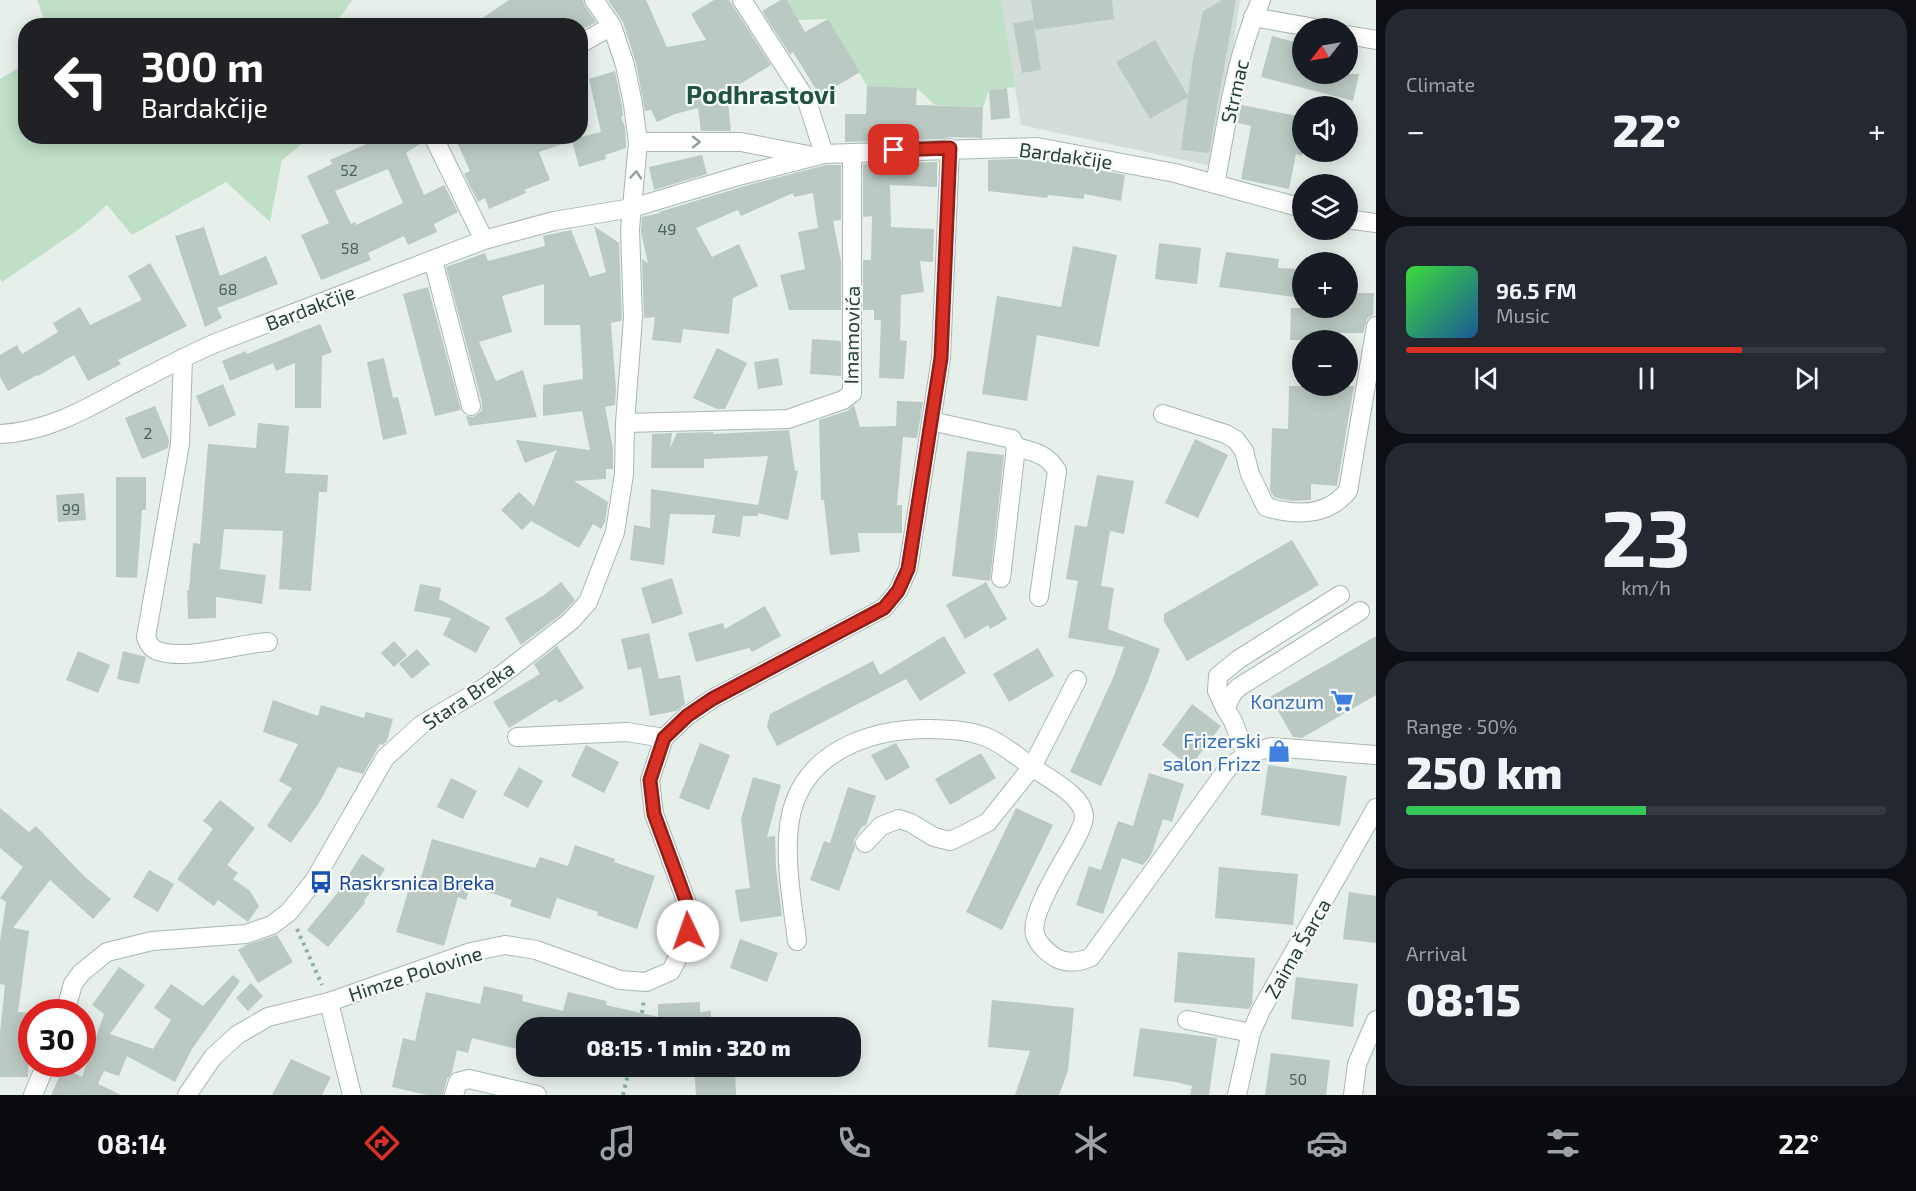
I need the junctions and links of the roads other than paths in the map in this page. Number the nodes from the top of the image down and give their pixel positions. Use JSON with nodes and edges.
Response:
{"nodes":[{"id":1,"x":742,"y":0,"type":"edge"},
{"id":2,"x":1261,"y":0,"type":"edge"},
{"id":3,"x":597,"y":1,"type":"edge"},
{"id":4,"x":1253,"y":17,"type":"junction"},
{"id":5,"x":1292,"y":24,"type":"edge"},
{"id":6,"x":612,"y":26,"type":"junction"},
{"id":7,"x":1358,"y":37,"type":"edge"},
{"id":8,"x":588,"y":40,"type":"edge"},
{"id":9,"x":1376,"y":40,"type":"edge"},
{"id":10,"x":638,"y":142,"type":"junction"},
{"id":11,"x":741,"y":142,"type":"junction"},
{"id":12,"x":438,"y":144,"type":"edge"},
{"id":13,"x":950,"y":148,"type":"junction"},
{"id":14,"x":852,"y":153,"type":"junction"},
{"id":15,"x":819,"y":155,"type":"junction"},
{"id":16,"x":742,"y":175,"type":"junction"},
{"id":17,"x":1215,"y":184,"type":"junction"},
{"id":18,"x":1292,"y":205,"type":"edge"},
{"id":19,"x":632,"y":208,"type":"junction"},
{"id":20,"x":1358,"y":221,"type":"edge"},
{"id":21,"x":1376,"y":223,"type":"edge"},
{"id":22,"x":484,"y":240,"type":"junction"},
{"id":23,"x":433,"y":260,"type":"junction"},
{"id":24,"x":1376,"y":326,"type":"edge"},
{"id":25,"x":183,"y":358,"type":"junction"},
{"id":26,"x":471,"y":406,"type":"dead end"},
{"id":27,"x":1163,"y":414,"type":"dead end"},
{"id":28,"x":931,"y":421,"type":"junction"},
{"id":29,"x":625,"y":423,"type":"junction"},
{"id":30,"x":0,"y":434,"type":"edge"},
{"id":31,"x":1016,"y":447,"type":"junction"},
{"id":32,"x":1001,"y":578,"type":"dead end"},
{"id":33,"x":1340,"y":595,"type":"dead end"},
{"id":34,"x":1040,"y":597,"type":"dead end"},
{"id":35,"x":1360,"y":611,"type":"dead end"},
{"id":36,"x":267,"y":642,"type":"dead end"},
{"id":37,"x":1077,"y":680,"type":"dead end"},
{"id":38,"x":1226,"y":708,"type":"junction"},
{"id":39,"x":517,"y":737,"type":"dead end"},
{"id":40,"x":664,"y":738,"type":"junction"},
{"id":41,"x":1246,"y":754,"type":"junction"},
{"id":42,"x":1376,"y":755,"type":"edge"},
{"id":43,"x":1032,"y":767,"type":"junction"},
{"id":44,"x":1376,"y":808,"type":"edge"},
{"id":45,"x":865,"y":843,"type":"dead end"},
{"id":46,"x":797,"y":941,"type":"dead end"},
{"id":47,"x":69,"y":999,"type":"edge"},
{"id":48,"x":329,"y":1002,"type":"junction"},
{"id":49,"x":1187,"y":1020,"type":"dead end"},
{"id":50,"x":1376,"y":1020,"type":"edge"},
{"id":51,"x":1251,"y":1033,"type":"junction"},
{"id":52,"x":41,"y":1077,"type":"edge"},
{"id":53,"x":33,"y":1095,"type":"edge"},
{"id":54,"x":187,"y":1095,"type":"edge"},
{"id":55,"x":352,"y":1095,"type":"edge"},
{"id":56,"x":454,"y":1095,"type":"edge"},
{"id":57,"x":537,"y":1095,"type":"edge"},
{"id":58,"x":1237,"y":1095,"type":"edge"},
{"id":59,"x":1353,"y":1095,"type":"edge"}],
"edges":[{"from":1,"to":15,"type":"street"},
{"from":2,"to":4,"type":"street","name":"Strmac"},
{"from":3,"to":6,"type":"street"},
{"from":4,"to":5,"type":"street"},
{"from":4,"to":17,"type":"street","name":"Strmac"},
{"from":6,"to":8,"type":"street"},
{"from":6,"to":10,"type":"street"},
{"from":7,"to":9,"type":"street"},
{"from":10,"to":11,"type":"street","name":"Bardakčije","one_way":true},
{"from":19,"to":10,"type":"street","one_way":true},
{"from":11,"to":15,"type":"street","name":"Bardakčije"},
{"from":11,"to":16,"type":"street"},
{"from":12,"to":22,"type":"street"},
{"from":13,"to":14,"type":"street","name":"Bardakčije"},
{"from":13,"to":17,"type":"street","name":"Bardakčije"},
{"from":13,"to":28,"type":"street","name":"Himze Polovine"},
{"from":14,"to":15,"type":"street","name":"Bardakčije"},
{"from":14,"to":29,"type":"street","name":"Imamovića"},
{"from":15,"to":16,"type":"street","name":"Bardakčije"},
{"from":16,"to":19,"type":"street","name":"Bardakčije"},
{"from":17,"to":18,"type":"street","name":"Bardakčije"},
{"from":19,"to":22,"type":"street","name":"Bardakčije"},
{"from":19,"to":29,"type":"street","name":"Stara Breka"},
{"from":20,"to":21,"type":"street"},
{"from":22,"to":23,"type":"street","name":"Bardakčije"},
{"from":23,"to":25,"type":"street","name":"Bardakčije"},
{"from":23,"to":26,"type":"street"},
{"from":24,"to":27,"type":"street"},
{"from":25,"to":30,"type":"street","name":"Bardakčije"},
{"from":25,"to":36,"type":"street"},
{"from":28,"to":31,"type":"street"},
{"from":28,"to":40,"type":"street","name":"Himze Polovine"},
{"from":29,"to":47,"type":"street","name":"Stara Breka"},
{"from":31,"to":32,"type":"street"},
{"from":31,"to":34,"type":"street"},
{"from":33,"to":38,"type":"street"},
{"from":35,"to":38,"type":"street"},
{"from":37,"to":43,"type":"street"},
{"from":38,"to":41,"type":"street"},
{"from":39,"to":40,"type":"street"},
{"from":40,"to":48,"type":"street","name":"Himze Polovine"},
{"from":41,"to":42,"type":"street"},
{"from":41,"to":43,"type":"street"},
{"from":43,"to":45,"type":"street"},
{"from":43,"to":46,"type":"street"},
{"from":44,"to":51,"type":"street","name":"Zaima Šarca"},
{"from":48,"to":54,"type":"street","name":"Himze Polovine"},
{"from":48,"to":55,"type":"street"},
{"from":49,"to":51,"type":"street"},
{"from":50,"to":59,"type":"street"},
{"from":51,"to":58,"type":"street","name":"Zaima Šarca"},
{"from":52,"to":53,"type":"street"},
{"from":56,"to":57,"type":"street"}]}
